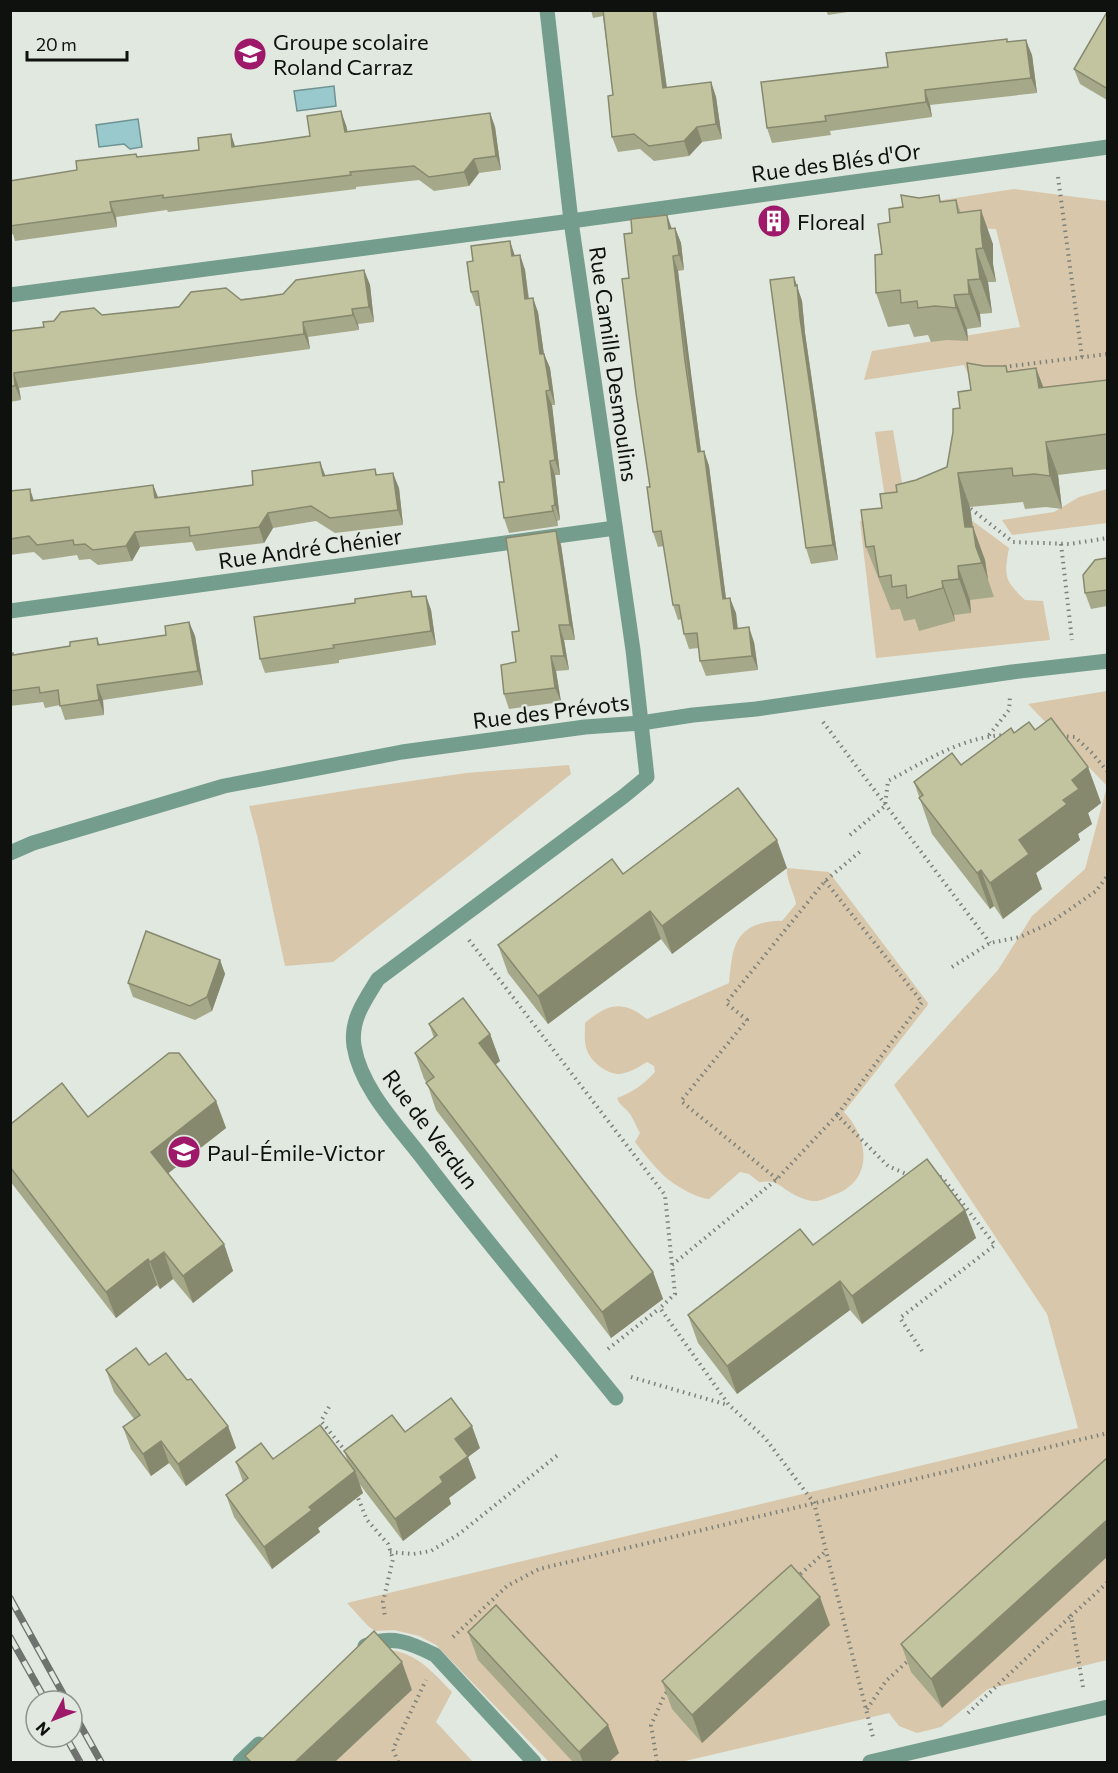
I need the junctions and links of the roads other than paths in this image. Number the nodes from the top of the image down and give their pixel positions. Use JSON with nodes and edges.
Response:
{"nodes":[{"id":1,"x":547,"y":10,"type":"edge"},
{"id":2,"x":1107,"y":147,"type":"edge"},
{"id":3,"x":571,"y":221,"type":"junction"},
{"id":4,"x":10,"y":295,"type":"edge"},
{"id":5,"x":615,"y":528,"type":"junction"},
{"id":6,"x":10,"y":611,"type":"edge"},
{"id":7,"x":1107,"y":661,"type":"edge"},
{"id":8,"x":641,"y":723,"type":"junction"},
{"id":9,"x":10,"y":853,"type":"edge"},
{"id":10,"x":616,"y":1398,"type":"dead end"},
{"id":11,"x":357,"y":1650,"type":"edge"},
{"id":12,"x":1107,"y":1710,"type":"edge"},
{"id":13,"x":272,"y":1731,"type":"edge"},
{"id":14,"x":240,"y":1762,"type":"edge"},
{"id":15,"x":534,"y":1762,"type":"edge"},
{"id":16,"x":875,"y":1762,"type":"edge"}],
"edges":[{"from":1,"to":3,"type":"street","name":"Rue Camille Desmoulins"},
{"from":2,"to":3,"type":"street","name":"Rue des Blés d'Or"},
{"from":3,"to":4,"type":"street"},
{"from":3,"to":5,"type":"street","name":"Rue Camille Desmoulins"},
{"from":5,"to":6,"type":"street","name":"Rue André Chénier"},
{"from":5,"to":8,"type":"street","name":"Rue Camille Desmoulins"},
{"from":7,"to":8,"type":"street","name":"Rue des Prévots"},
{"from":8,"to":9,"type":"street","name":"Rue des Prévots"},
{"from":8,"to":10,"type":"street","name":"Rue de Verdun"},
{"from":11,"to":15,"type":"street"},
{"from":12,"to":16,"type":"street"},
{"from":13,"to":14,"type":"street"}]}
